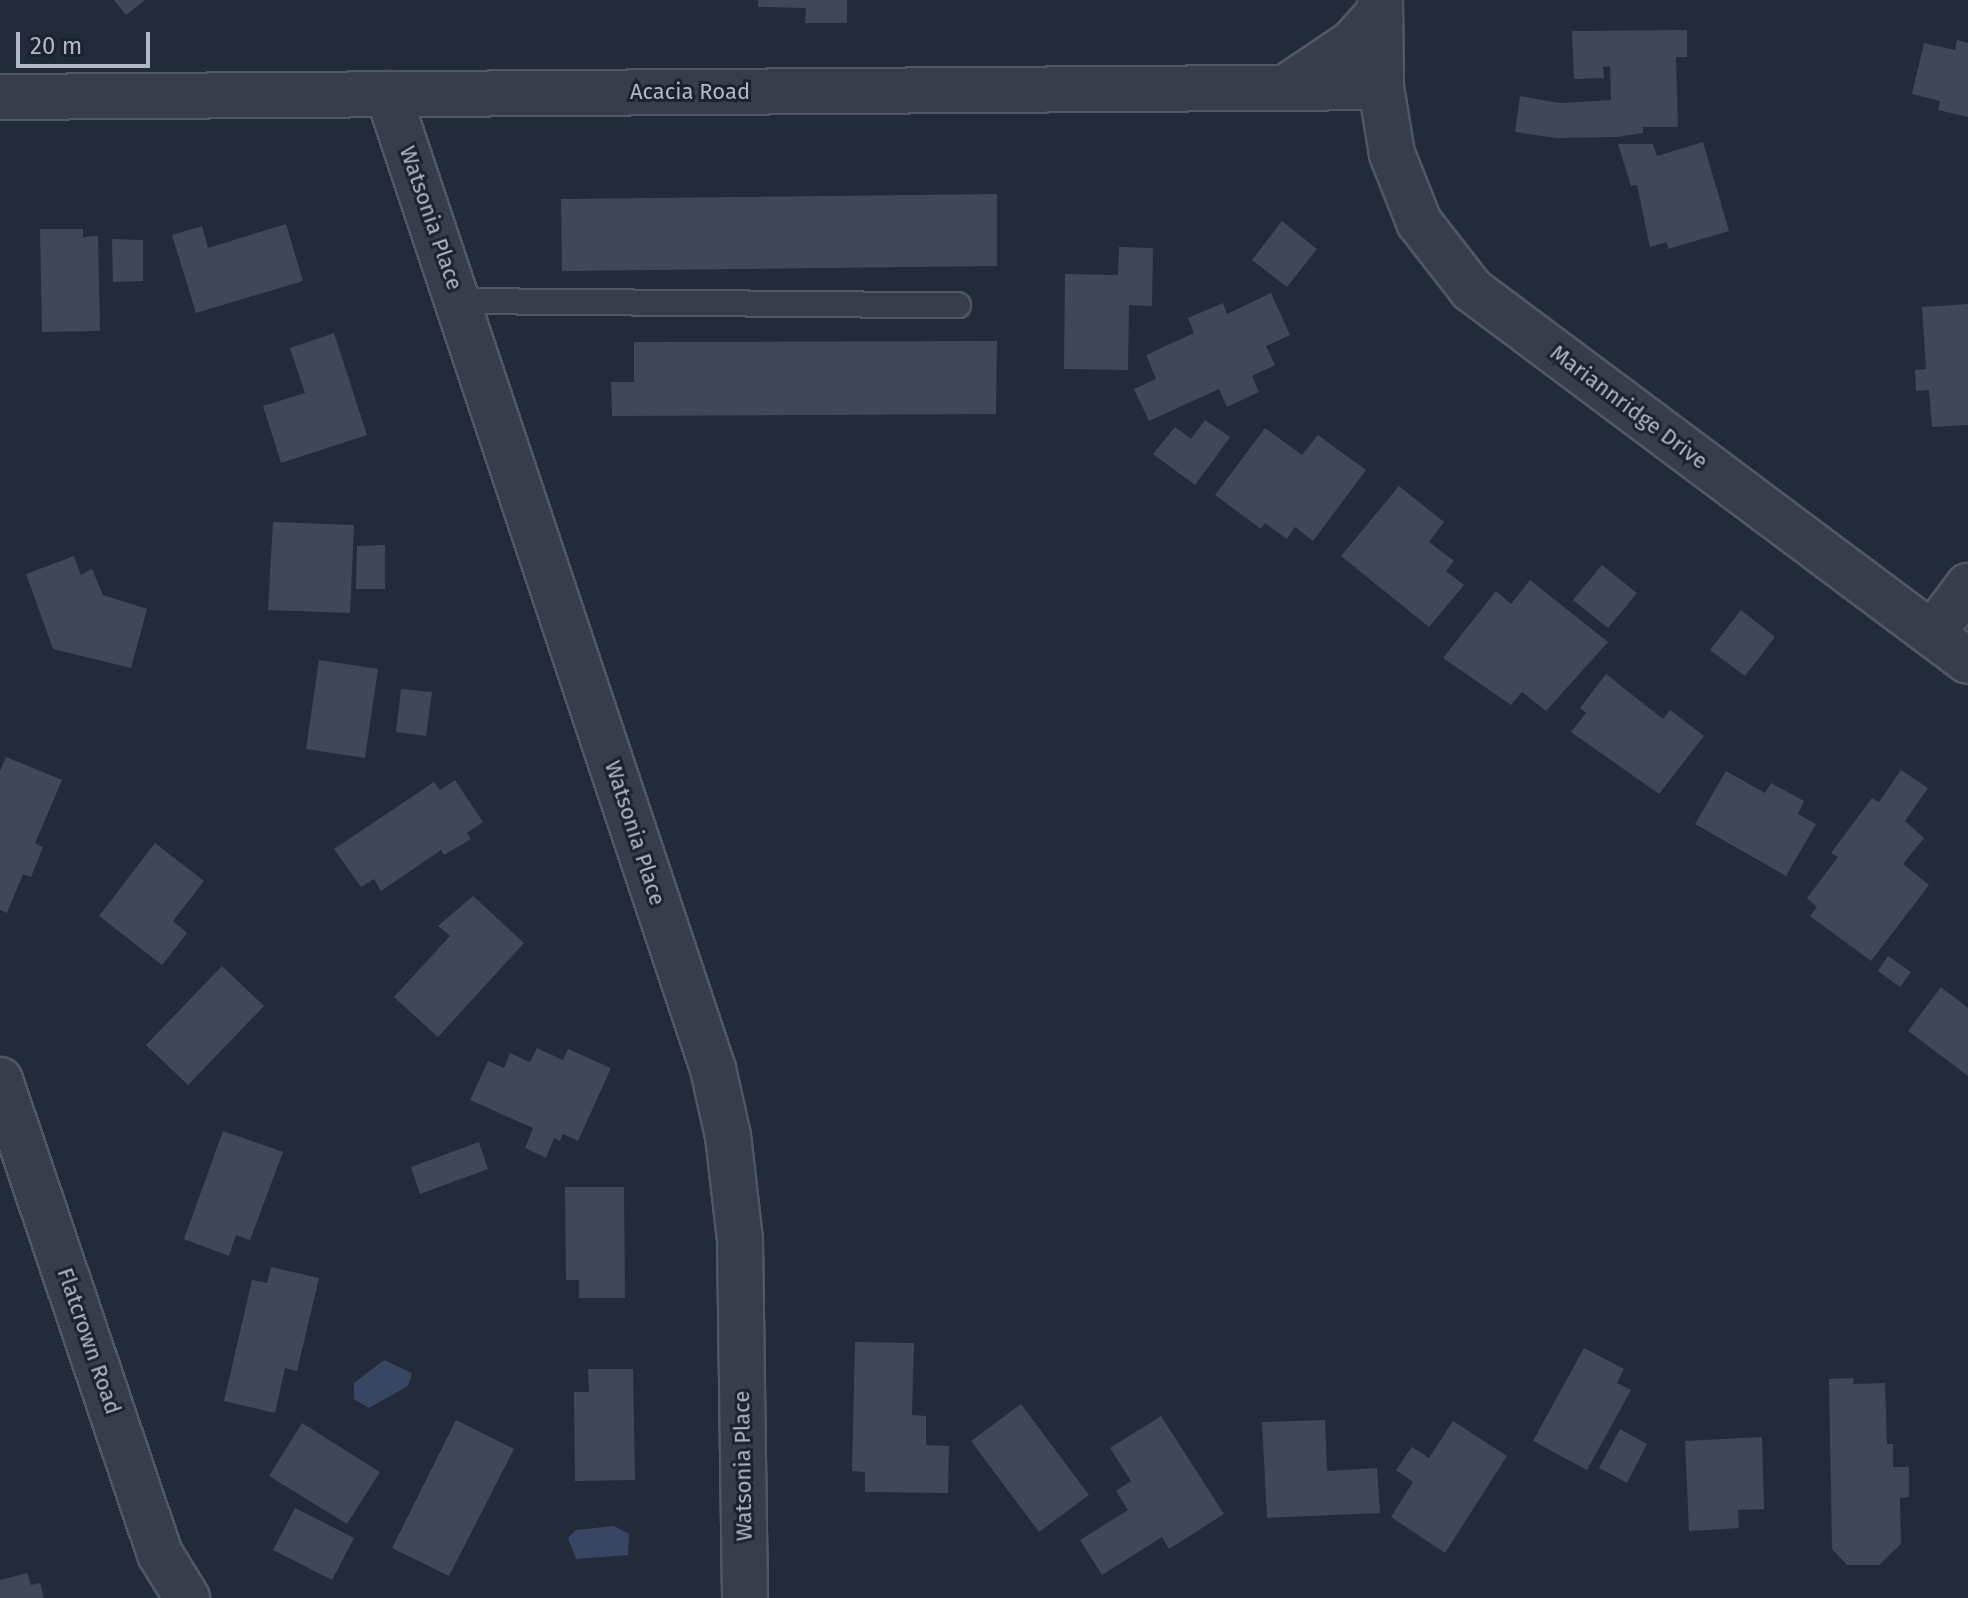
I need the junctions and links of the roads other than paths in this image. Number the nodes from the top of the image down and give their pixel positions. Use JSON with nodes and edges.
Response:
{"nodes":[{"id":1,"x":1380,"y":6,"type":"edge"},
{"id":2,"x":1381,"y":87,"type":"junction"},
{"id":3,"x":1285,"y":88,"type":"junction"},
{"id":4,"x":388,"y":94,"type":"junction"},
{"id":5,"x":0,"y":97,"type":"edge"},
{"id":6,"x":460,"y":301,"type":"junction"},
{"id":7,"x":958,"y":305,"type":"dead end"},
{"id":8,"x":1968,"y":586,"type":"edge"},
{"id":9,"x":1933,"y":633,"type":"junction"},
{"id":10,"x":1968,"y":661,"type":"edge"},
{"id":11,"x":0,"y":1080,"type":"edge"},
{"id":12,"x":187,"y":1598,"type":"edge"},
{"id":13,"x":745,"y":1598,"type":"edge"}],
"edges":[{"from":1,"to":2,"type":"street","name":"Mariannridge Drive"},
{"from":1,"to":3,"type":"street"},
{"from":2,"to":3,"type":"street","name":"Acacia Road"},
{"from":2,"to":9,"type":"street","name":"Mariannridge Drive"},
{"from":3,"to":4,"type":"street","name":"Acacia Road"},
{"from":4,"to":5,"type":"street","name":"Acacia Road"},
{"from":4,"to":6,"type":"street","name":"Watsonia Place"},
{"from":6,"to":7,"type":"lane"},
{"from":6,"to":13,"type":"street","name":"Watsonia Place"},
{"from":8,"to":9,"type":"street"},
{"from":9,"to":10,"type":"street","name":"Mariannridge Drive"},
{"from":11,"to":12,"type":"street","name":"Flatcrown Road"}]}
